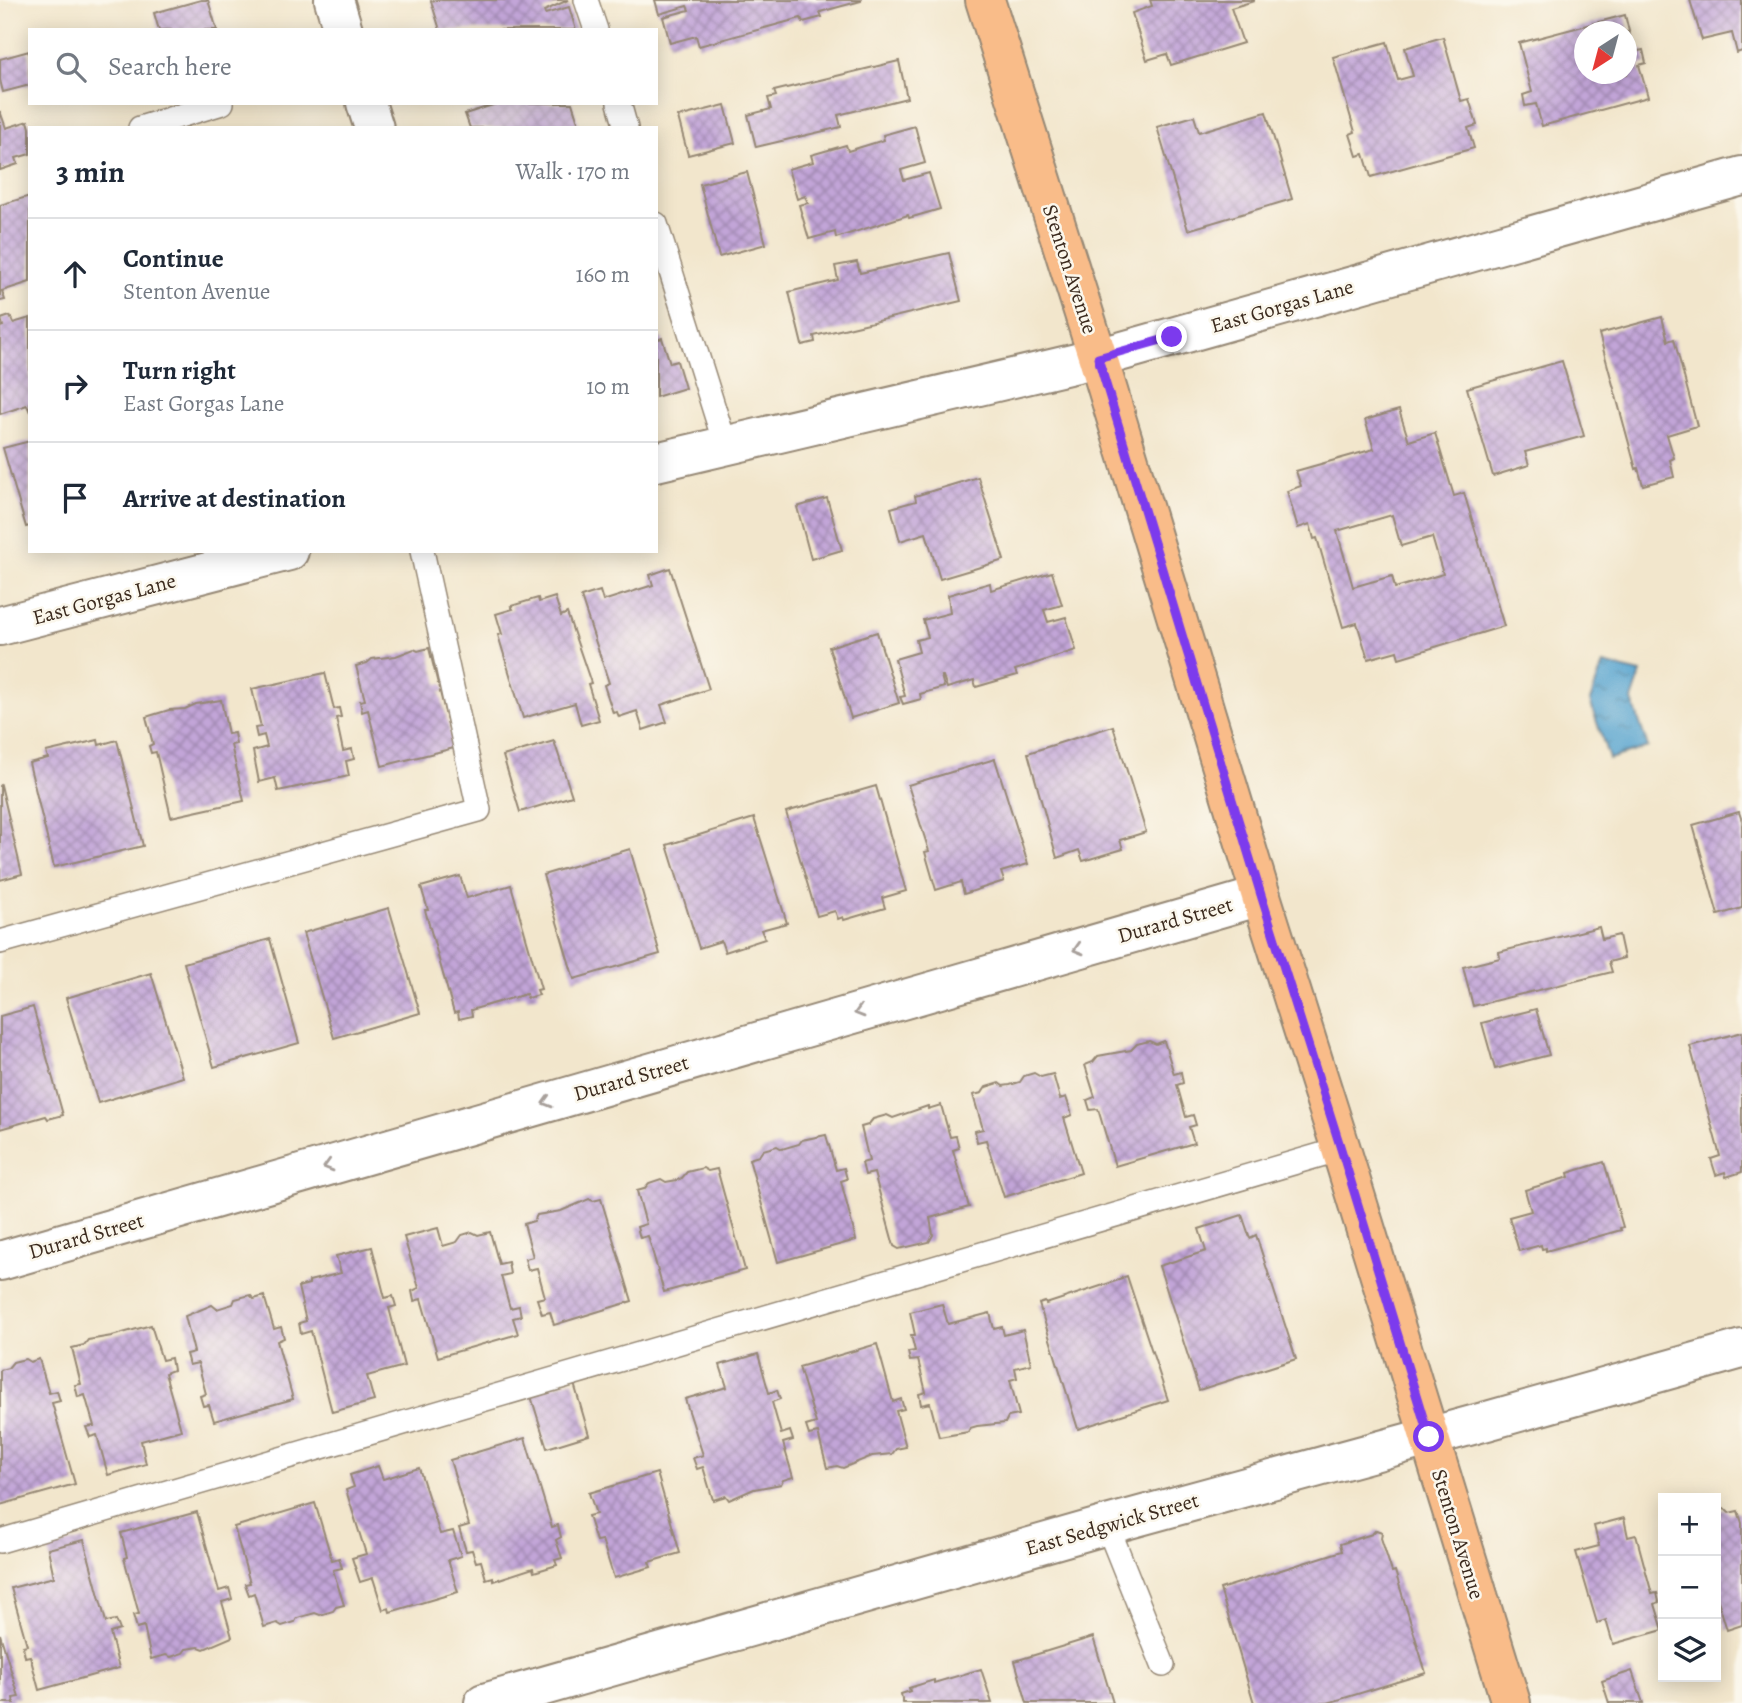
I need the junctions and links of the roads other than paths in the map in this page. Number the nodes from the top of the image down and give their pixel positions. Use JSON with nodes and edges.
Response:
{"nodes":[{"id":1,"x":586,"y":0,"type":"edge"},
{"id":2,"x":985,"y":0,"type":"edge"},
{"id":3,"x":595,"y":28,"type":"edge"},
{"id":4,"x":215,"y":105,"type":"edge"},
{"id":5,"x":367,"y":105,"type":"edge"},
{"id":6,"x":620,"y":105,"type":"edge"},
{"id":7,"x":147,"y":126,"type":"edge"},
{"id":8,"x":373,"y":126,"type":"edge"},
{"id":9,"x":625,"y":126,"type":"edge"},
{"id":10,"x":1742,"y":176,"type":"edge"},
{"id":11,"x":658,"y":230,"type":"edge"},
{"id":12,"x":1098,"y":358,"type":"junction"},
{"id":13,"x":726,"y":447,"type":"junction"},
{"id":14,"x":658,"y":462,"type":"edge"},
{"id":15,"x":274,"y":553,"type":"edge"},
{"id":16,"x":422,"y":553,"type":"edge"},
{"id":17,"x":212,"y":561,"type":"edge"},
{"id":18,"x":0,"y":626,"type":"edge"},
{"id":19,"x":1261,"y":895,"type":"junction"},
{"id":20,"x":0,"y":942,"type":"edge"},
{"id":21,"x":1341,"y":1149,"type":"junction"},
{"id":22,"x":0,"y":1261,"type":"edge"},
{"id":23,"x":1742,"y":1349,"type":"edge"},
{"id":24,"x":1429,"y":1437,"type":"junction"},
{"id":25,"x":1107,"y":1525,"type":"junction"},
{"id":26,"x":0,"y":1541,"type":"edge"},
{"id":27,"x":1163,"y":1665,"type":"dead end"},
{"id":28,"x":484,"y":1703,"type":"edge"},
{"id":29,"x":1511,"y":1703,"type":"edge"}],
"edges":[{"from":1,"to":3,"type":"lane"},
{"from":2,"to":12,"type":"main road","name":"Stenton Avenue"},
{"from":4,"to":7,"type":"lane"},
{"from":5,"to":8,"type":"street"},
{"from":6,"to":9,"type":"lane"},
{"from":10,"to":12,"type":"street","name":"East Gorgas Lane"},
{"from":11,"to":13,"type":"lane"},
{"from":12,"to":13,"type":"street","name":"East Gorgas Lane"},
{"from":12,"to":19,"type":"main road","name":"Stenton Avenue"},
{"from":13,"to":14,"type":"street","name":"East Gorgas Lane"},
{"from":15,"to":17,"type":"street","name":"East Gorgas Lane"},
{"from":16,"to":20,"type":"lane"},
{"from":17,"to":18,"type":"street","name":"East Gorgas Lane"},
{"from":19,"to":21,"type":"main road","name":"Stenton Avenue"},
{"from":19,"to":22,"type":"street","name":"Durard Street","one_way":true},
{"from":21,"to":24,"type":"main road","name":"Stenton Avenue"},
{"from":21,"to":26,"type":"lane"},
{"from":23,"to":24,"type":"street","name":"East Sedgwick Street"},
{"from":24,"to":25,"type":"street","name":"East Sedgwick Street"},
{"from":24,"to":29,"type":"main road","name":"Stenton Avenue"},
{"from":25,"to":27,"type":"lane"},
{"from":25,"to":28,"type":"street","name":"East Sedgwick Street"}]}
